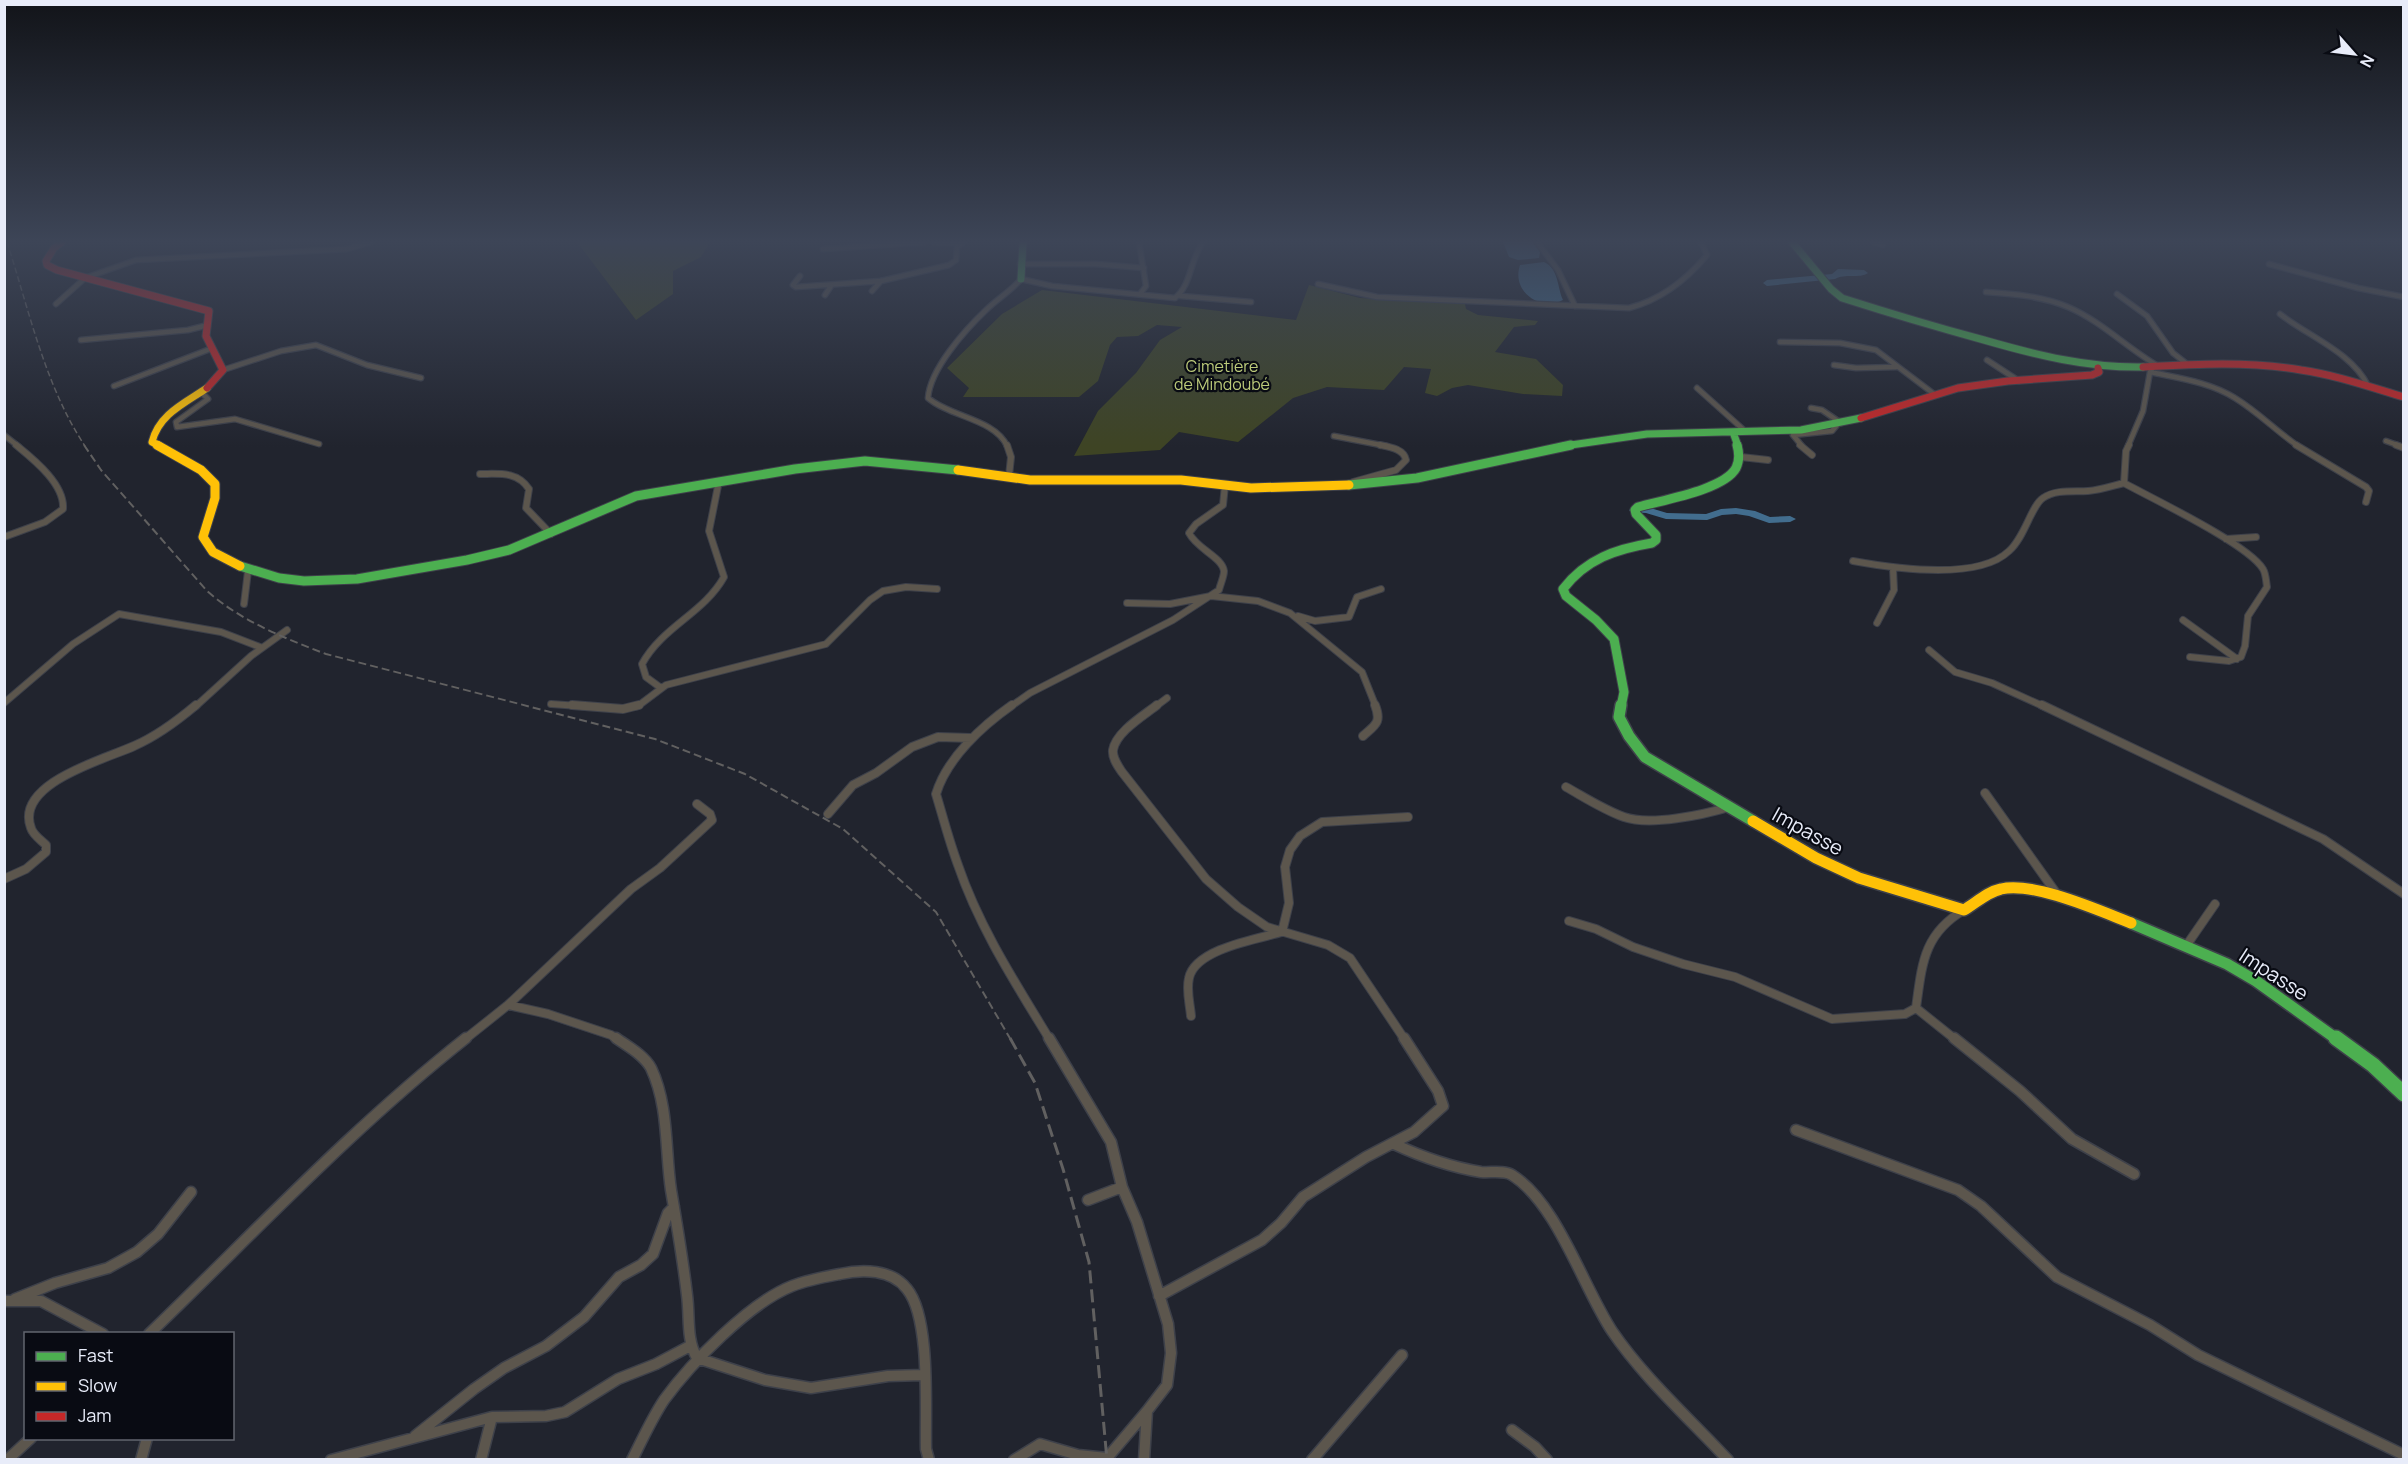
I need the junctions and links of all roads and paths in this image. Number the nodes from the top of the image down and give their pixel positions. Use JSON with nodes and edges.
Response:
{"nodes":[{"id":1,"x":208,"y":310,"type":"edge"},
{"id":2,"x":989,"y":310,"type":"edge"},
{"id":3,"x":1879,"y":310,"type":"edge"},
{"id":4,"x":2076,"y":310,"type":"edge"},
{"id":5,"x":2139,"y":310,"type":"edge"},
{"id":6,"x":2280,"y":314,"type":"dead end"},
{"id":7,"x":204,"y":326,"type":"junction"},
{"id":8,"x":81,"y":340,"type":"dead end"},
{"id":9,"x":1780,"y":342,"type":"dead end"},
{"id":10,"x":210,"y":349,"type":"junction"},
{"id":11,"x":1987,"y":360,"type":"dead end"},
{"id":12,"x":2187,"y":364,"type":"junction"},
{"id":13,"x":1834,"y":365,"type":"dead end"},
{"id":14,"x":1896,"y":367,"type":"junction"},
{"id":15,"x":2098,"y":368,"type":"junction"},
{"id":16,"x":2154,"y":368,"type":"junction"},
{"id":17,"x":223,"y":370,"type":"junction"},
{"id":18,"x":421,"y":378,"type":"dead end"},
{"id":19,"x":2019,"y":381,"type":"junction"},
{"id":20,"x":114,"y":386,"type":"dead end"},
{"id":21,"x":2368,"y":386,"type":"junction"},
{"id":22,"x":1697,"y":388,"type":"dead end"},
{"id":23,"x":202,"y":393,"type":"junction"},
{"id":24,"x":1934,"y":394,"type":"junction"},
{"id":25,"x":2403,"y":397,"type":"edge"},
{"id":26,"x":1811,"y":408,"type":"dead end"},
{"id":27,"x":1839,"y":424,"type":"junction"},
{"id":28,"x":1739,"y":431,"type":"junction"},
{"id":29,"x":4,"y":435,"type":"edge"},
{"id":30,"x":1334,"y":436,"type":"dead end"},
{"id":31,"x":2386,"y":441,"type":"dead end"},
{"id":32,"x":319,"y":444,"type":"dead end"},
{"id":33,"x":2403,"y":448,"type":"edge"},
{"id":34,"x":1812,"y":455,"type":"dead end"},
{"id":35,"x":1741,"y":457,"type":"junction"},
{"id":36,"x":1768,"y":460,"type":"dead end"},
{"id":37,"x":480,"y":474,"type":"dead end"},
{"id":38,"x":1009,"y":476,"type":"junction"},
{"id":39,"x":719,"y":481,"type":"junction"},
{"id":40,"x":2124,"y":483,"type":"junction"},
{"id":41,"x":1342,"y":484,"type":"junction"},
{"id":42,"x":1225,"y":485,"type":"junction"},
{"id":43,"x":2366,"y":502,"type":"dead end"},
{"id":44,"x":551,"y":534,"type":"junction"},
{"id":45,"x":4,"y":537,"type":"edge"},
{"id":46,"x":2256,"y":537,"type":"dead end"},
{"id":47,"x":2225,"y":539,"type":"junction"},
{"id":48,"x":1853,"y":561,"type":"dead end"},
{"id":49,"x":1893,"y":568,"type":"junction"},
{"id":50,"x":248,"y":571,"type":"junction"},
{"id":51,"x":937,"y":589,"type":"dead end"},
{"id":52,"x":1381,"y":589,"type":"dead end"},
{"id":53,"x":1211,"y":596,"type":"junction"},
{"id":54,"x":1127,"y":603,"type":"dead end"},
{"id":55,"x":244,"y":604,"type":"dead end"},
{"id":56,"x":1290,"y":613,"type":"junction"},
{"id":57,"x":2183,"y":620,"type":"dead end"},
{"id":58,"x":1877,"y":623,"type":"dead end"},
{"id":59,"x":286,"y":630,"type":"dead end"},
{"id":60,"x":260,"y":646,"type":"junction"},
{"id":61,"x":1929,"y":650,"type":"dead end"},
{"id":62,"x":2190,"y":657,"type":"dead end"},
{"id":63,"x":2237,"y":659,"type":"junction"},
{"id":64,"x":662,"y":688,"type":"junction"},
{"id":65,"x":1167,"y":698,"type":"dead end"},
{"id":66,"x":4,"y":703,"type":"edge"},
{"id":67,"x":551,"y":704,"type":"dead end"},
{"id":68,"x":1363,"y":736,"type":"dead end"},
{"id":69,"x":971,"y":738,"type":"junction"},
{"id":70,"x":1566,"y":787,"type":"dead end"},
{"id":71,"x":1985,"y":793,"type":"dead end"},
{"id":72,"x":696,"y":804,"type":"dead end"},
{"id":73,"x":1729,"y":807,"type":"junction"},
{"id":74,"x":828,"y":813,"type":"dead end"},
{"id":75,"x":1408,"y":817,"type":"dead end"},
{"id":76,"x":4,"y":879,"type":"edge"},
{"id":77,"x":2403,"y":894,"type":"edge"},
{"id":78,"x":2059,"y":897,"type":"junction"},
{"id":79,"x":2215,"y":904,"type":"dead end"},
{"id":80,"x":1964,"y":910,"type":"junction"},
{"id":81,"x":1569,"y":921,"type":"dead end"},
{"id":82,"x":1282,"y":932,"type":"junction"},
{"id":83,"x":2186,"y":946,"type":"junction"},
{"id":84,"x":508,"y":1005,"type":"junction"},
{"id":85,"x":1916,"y":1008,"type":"junction"},
{"id":86,"x":1191,"y":1016,"type":"dead end"},
{"id":87,"x":2403,"y":1094,"type":"edge"},
{"id":88,"x":1797,"y":1130,"type":"dead end"},
{"id":89,"x":1394,"y":1144,"type":"junction"},
{"id":90,"x":2134,"y":1174,"type":"dead end"},
{"id":91,"x":1122,"y":1187,"type":"junction"},
{"id":92,"x":191,"y":1192,"type":"dead end"},
{"id":93,"x":1088,"y":1200,"type":"dead end"},
{"id":94,"x":674,"y":1207,"type":"junction"},
{"id":95,"x":1159,"y":1296,"type":"junction"},
{"id":96,"x":10,"y":1300,"type":"edge"},
{"id":97,"x":99,"y":1332,"type":"edge"},
{"id":98,"x":151,"y":1332,"type":"edge"},
{"id":99,"x":690,"y":1346,"type":"junction"},
{"id":100,"x":1402,"y":1355,"type":"dead end"},
{"id":101,"x":697,"y":1358,"type":"junction"},
{"id":102,"x":922,"y":1375,"type":"junction"},
{"id":103,"x":1147,"y":1411,"type":"junction"},
{"id":104,"x":492,"y":1417,"type":"junction"},
{"id":105,"x":1512,"y":1430,"type":"dead end"},
{"id":106,"x":412,"y":1438,"type":"junction"},
{"id":107,"x":29,"y":1440,"type":"edge"},
{"id":108,"x":146,"y":1440,"type":"edge"},
{"id":109,"x":2403,"y":1455,"type":"edge"},
{"id":110,"x":7,"y":1460,"type":"edge"},
{"id":111,"x":141,"y":1460,"type":"edge"},
{"id":112,"x":331,"y":1460,"type":"edge"},
{"id":113,"x":481,"y":1460,"type":"edge"},
{"id":114,"x":632,"y":1460,"type":"edge"},
{"id":115,"x":929,"y":1460,"type":"edge"},
{"id":116,"x":1014,"y":1460,"type":"edge"},
{"id":117,"x":1144,"y":1460,"type":"edge"},
{"id":118,"x":1312,"y":1460,"type":"edge"},
{"id":119,"x":1547,"y":1460,"type":"edge"},
{"id":120,"x":1728,"y":1460,"type":"edge"}],
"edges":[{"from":1,"to":7,"type":"street"},
{"from":2,"to":38,"type":"street"},
{"from":3,"to":15,"type":"street"},
{"from":4,"to":16,"type":"street"},
{"from":5,"to":12,"type":"street"},
{"from":6,"to":21,"type":"street"},
{"from":7,"to":8,"type":"street"},
{"from":7,"to":10,"type":"street"},
{"from":9,"to":14,"type":"street"},
{"from":10,"to":17,"type":"street"},
{"from":10,"to":20,"type":"street"},
{"from":11,"to":19,"type":"street"},
{"from":12,"to":16,"type":"street"},
{"from":12,"to":21,"type":"street"},
{"from":13,"to":14,"type":"street"},
{"from":14,"to":24,"type":"street"},
{"from":15,"to":16,"type":"street"},
{"from":15,"to":19,"type":"street"},
{"from":16,"to":40,"type":"street"},
{"from":16,"to":43,"type":"street"},
{"from":17,"to":18,"type":"street"},
{"from":17,"to":23,"type":"street"},
{"from":19,"to":24,"type":"street"},
{"from":21,"to":25,"type":"street"},
{"from":22,"to":28,"type":"street"},
{"from":23,"to":32,"type":"street"},
{"from":23,"to":50,"type":"street"},
{"from":24,"to":27,"type":"street"},
{"from":26,"to":27,"type":"street"},
{"from":27,"to":28,"type":"street"},
{"from":27,"to":34,"type":"street"},
{"from":28,"to":35,"type":"street"},
{"from":28,"to":41,"type":"street"},
{"from":29,"to":45,"type":"street"},
{"from":30,"to":41,"type":"street"},
{"from":31,"to":33,"type":"street"},
{"from":35,"to":36,"type":"street"},
{"from":35,"to":73,"type":"street","name":"Impasse"},
{"from":37,"to":44,"type":"street"},
{"from":38,"to":39,"type":"street"},
{"from":38,"to":42,"type":"street"},
{"from":39,"to":44,"type":"street"},
{"from":39,"to":64,"type":"street"},
{"from":40,"to":47,"type":"street"},
{"from":40,"to":49,"type":"street"},
{"from":41,"to":42,"type":"street"},
{"from":42,"to":53,"type":"street"},
{"from":44,"to":50,"type":"street"},
{"from":46,"to":47,"type":"street"},
{"from":47,"to":63,"type":"street"},
{"from":48,"to":49,"type":"street"},
{"from":49,"to":58,"type":"street"},
{"from":50,"to":55,"type":"street"},
{"from":51,"to":64,"type":"street"},
{"from":52,"to":56,"type":"street"},
{"from":53,"to":54,"type":"street"},
{"from":53,"to":56,"type":"street"},
{"from":53,"to":69,"type":"street"},
{"from":56,"to":68,"type":"street"},
{"from":57,"to":63,"type":"street"},
{"from":59,"to":60,"type":"street"},
{"from":60,"to":66,"type":"street"},
{"from":60,"to":76,"type":"street"},
{"from":61,"to":77,"type":"street"},
{"from":62,"to":63,"type":"street"},
{"from":64,"to":67,"type":"street"},
{"from":65,"to":82,"type":"street"},
{"from":69,"to":74,"type":"street"},
{"from":69,"to":91,"type":"street"},
{"from":70,"to":73,"type":"street"},
{"from":71,"to":78,"type":"street"},
{"from":72,"to":84,"type":"street"},
{"from":73,"to":80,"type":"street","name":"Impasse"},
{"from":75,"to":82,"type":"street"},
{"from":78,"to":80,"type":"street","name":"Impasse"},
{"from":78,"to":83,"type":"street","name":"Impasse"},
{"from":79,"to":83,"type":"street"},
{"from":80,"to":85,"type":"street"},
{"from":81,"to":85,"type":"street"},
{"from":82,"to":86,"type":"street"},
{"from":82,"to":89,"type":"street"},
{"from":83,"to":87,"type":"street","name":"Impasse"},
{"from":84,"to":94,"type":"street"},
{"from":84,"to":98,"type":"street"},
{"from":85,"to":90,"type":"street"},
{"from":88,"to":109,"type":"street"},
{"from":89,"to":95,"type":"street"},
{"from":89,"to":120,"type":"street"},
{"from":91,"to":93,"type":"street"},
{"from":91,"to":95,"type":"street"},
{"from":92,"to":96,"type":"street"},
{"from":94,"to":99,"type":"street"},
{"from":94,"to":106,"type":"street"},
{"from":95,"to":103,"type":"street"},
{"from":96,"to":97,"type":"street"},
{"from":99,"to":101,"type":"street"},
{"from":99,"to":104,"type":"street"},
{"from":100,"to":118,"type":"street"},
{"from":101,"to":102,"type":"street"},
{"from":101,"to":102,"type":"street"},
{"from":101,"to":114,"type":"street"},
{"from":102,"to":115,"type":"street"},
{"from":103,"to":116,"type":"street"},
{"from":103,"to":117,"type":"street"},
{"from":104,"to":106,"type":"street"},
{"from":104,"to":113,"type":"street"},
{"from":105,"to":119,"type":"street"},
{"from":106,"to":112,"type":"street"},
{"from":107,"to":110,"type":"street"},
{"from":108,"to":111,"type":"street"}]}
